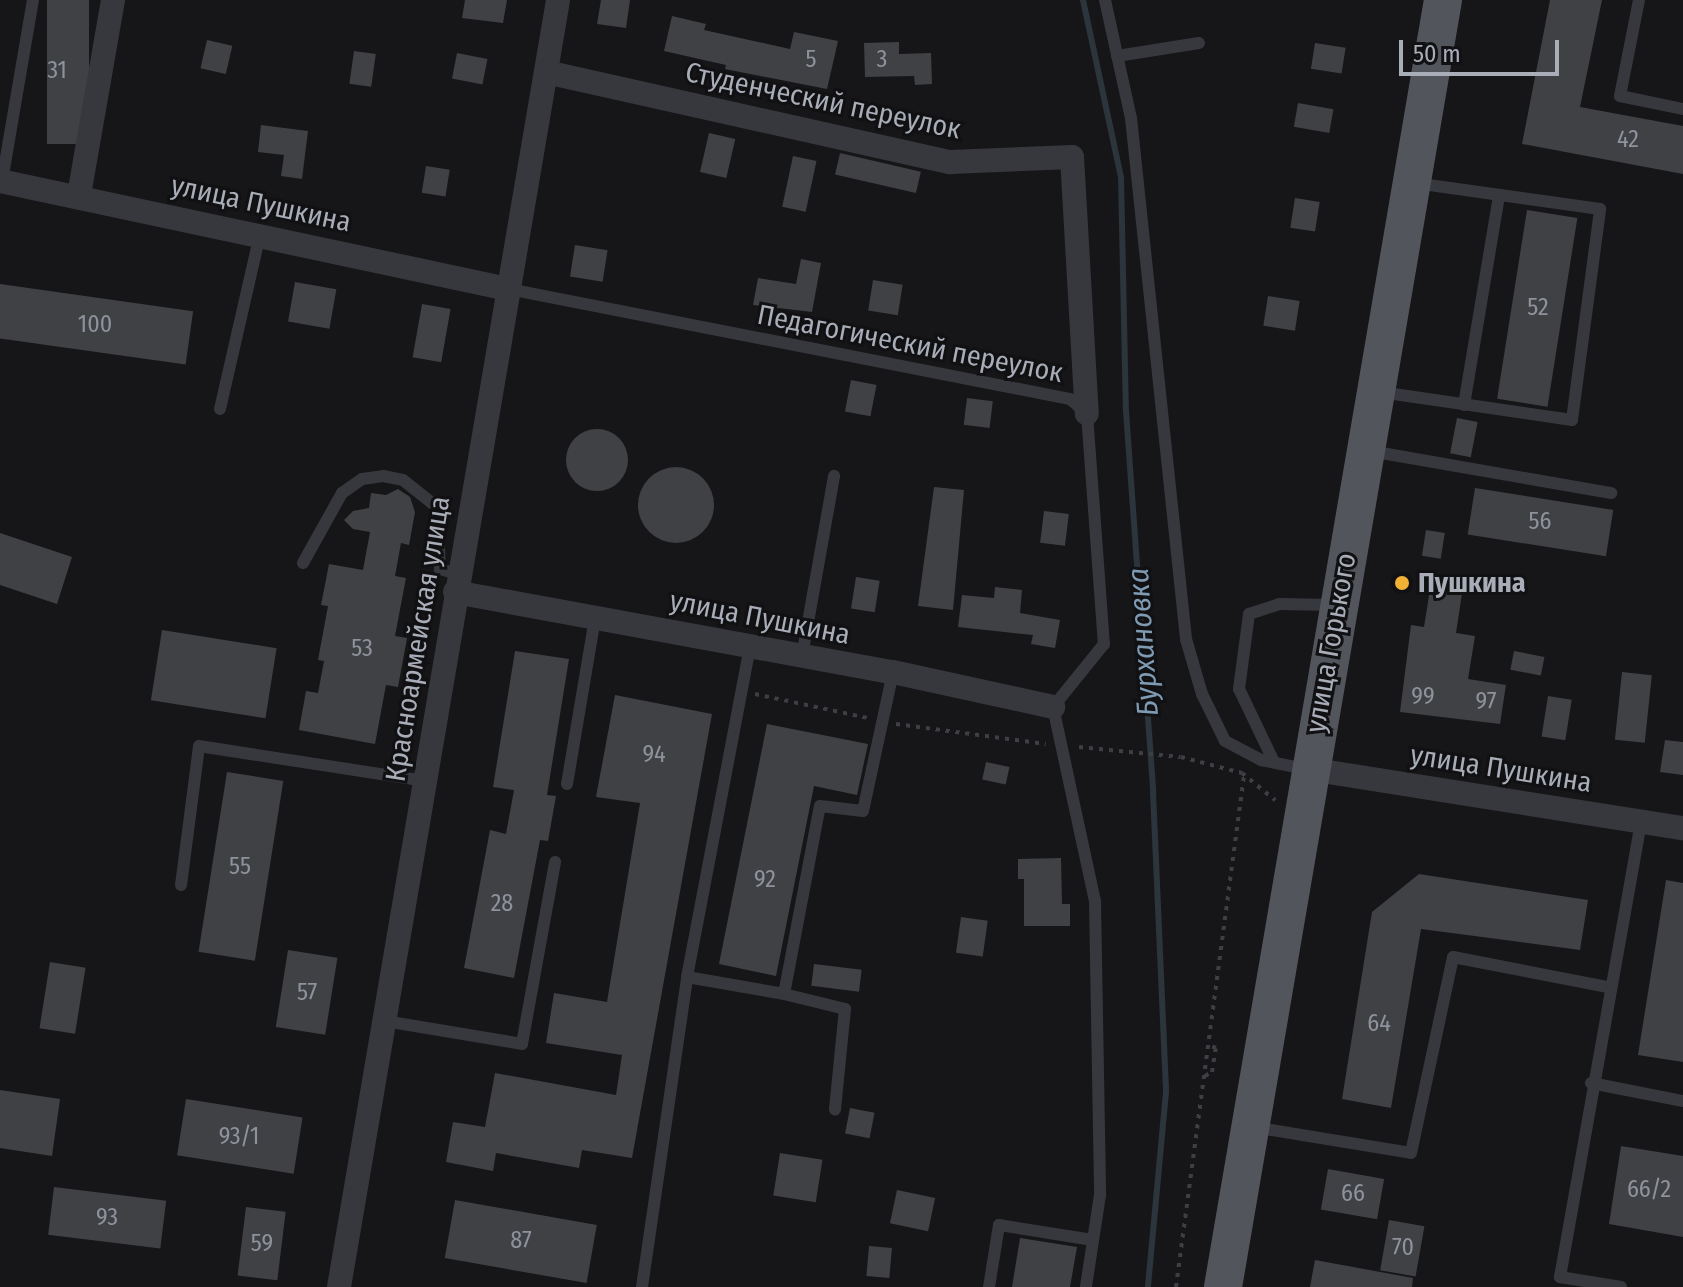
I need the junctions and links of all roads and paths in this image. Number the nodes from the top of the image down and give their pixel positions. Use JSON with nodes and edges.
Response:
{"nodes":[{"id":1,"x":33,"y":0,"type":"edge"},
{"id":2,"x":113,"y":0,"type":"edge"},
{"id":3,"x":558,"y":0,"type":"edge"},
{"id":4,"x":1105,"y":0,"type":"edge"},
{"id":5,"x":1443,"y":0,"type":"edge"},
{"id":6,"x":1639,"y":0,"type":"edge"},
{"id":7,"x":1199,"y":43,"type":"dead end"},
{"id":8,"x":1117,"y":56,"type":"junction"},
{"id":9,"x":546,"y":72,"type":"junction"},
{"id":10,"x":1683,"y":109,"type":"edge"},
{"id":11,"x":1,"y":181,"type":"edge"},
{"id":12,"x":1408,"y":182,"type":"junction"},
{"id":13,"x":79,"y":195,"type":"junction"},
{"id":14,"x":1499,"y":195,"type":"junction"},
{"id":15,"x":260,"y":235,"type":"junction"},
{"id":16,"x":508,"y":289,"type":"junction"},
{"id":17,"x":1373,"y":391,"type":"junction"},
{"id":18,"x":1464,"y":405,"type":"junction"},
{"id":19,"x":220,"y":409,"type":"dead end"},
{"id":20,"x":1087,"y":414,"type":"junction"},
{"id":21,"x":1363,"y":450,"type":"junction"},
{"id":22,"x":834,"y":476,"type":"dead end"},
{"id":23,"x":1611,"y":493,"type":"dead end"},
{"id":24,"x":303,"y":563,"type":"dead end"},
{"id":25,"x":457,"y":583,"type":"junction"},
{"id":26,"x":1337,"y":605,"type":"junction"},
{"id":27,"x":595,"y":618,"type":"junction"},
{"id":28,"x":750,"y":646,"type":"junction"},
{"id":29,"x":802,"y":656,"type":"junction"},
{"id":30,"x":893,"y":672,"type":"junction"},
{"id":31,"x":741,"y":691,"type":"junction"},
{"id":32,"x":1053,"y":707,"type":"junction"},
{"id":33,"x":883,"y":721,"type":"junction"},
{"id":34,"x":1061,"y":745,"type":"junction"},
{"id":35,"x":1292,"y":766,"type":"junction"},
{"id":36,"x":1244,"y":775,"type":"junction"},
{"id":37,"x":426,"y":781,"type":"junction"},
{"id":38,"x":567,"y":784,"type":"dead end"},
{"id":39,"x":1275,"y":800,"type":"dead end"},
{"id":40,"x":1641,"y":821,"type":"junction"},
{"id":41,"x":1683,"y":828,"type":"edge"},
{"id":42,"x":555,"y":862,"type":"dead end"},
{"id":43,"x":181,"y":885,"type":"dead end"},
{"id":44,"x":687,"y":977,"type":"junction"},
{"id":45,"x":1608,"y":987,"type":"junction"},
{"id":46,"x":784,"y":994,"type":"junction"},
{"id":47,"x":385,"y":1021,"type":"junction"},
{"id":48,"x":1591,"y":1083,"type":"junction"},
{"id":49,"x":1683,"y":1101,"type":"edge"},
{"id":50,"x":835,"y":1110,"type":"dead end"},
{"id":51,"x":1250,"y":1126,"type":"junction"},
{"id":52,"x":1093,"y":1240,"type":"junction"},
{"id":53,"x":339,"y":1287,"type":"edge"},
{"id":54,"x":642,"y":1287,"type":"edge"},
{"id":55,"x":989,"y":1287,"type":"edge"},
{"id":56,"x":1086,"y":1287,"type":"edge"},
{"id":57,"x":1176,"y":1287,"type":"edge"},
{"id":58,"x":1223,"y":1287,"type":"edge"},
{"id":59,"x":1621,"y":1287,"type":"edge"}],
"edges":[{"from":1,"to":11,"type":"lane"},
{"from":2,"to":13,"type":"street"},
{"from":3,"to":9,"type":"street","name":"Красноармейская улица"},
{"from":4,"to":8,"type":"lane"},
{"from":5,"to":12,"type":"main road","name":"улица Горького"},
{"from":6,"to":10,"type":"lane"},
{"from":7,"to":8,"type":"lane"},
{"from":8,"to":35,"type":"lane"},
{"from":9,"to":16,"type":"street","name":"Красноармейская улица"},
{"from":9,"to":20,"type":"street","name":"Студенческий переулок"},
{"from":11,"to":13,"type":"street","name":"улица Пушкина"},
{"from":12,"to":14,"type":"lane"},
{"from":12,"to":17,"type":"main road","name":"улица Горького"},
{"from":13,"to":15,"type":"street","name":"улица Пушкина"},
{"from":14,"to":18,"type":"lane"},
{"from":14,"to":18,"type":"lane"},
{"from":15,"to":16,"type":"street","name":"улица Пушкина"},
{"from":15,"to":19,"type":"lane"},
{"from":16,"to":20,"type":"lane","name":"Педагогический переулок"},
{"from":16,"to":25,"type":"street","name":"Красноармейская улица"},
{"from":17,"to":18,"type":"lane"},
{"from":17,"to":21,"type":"main road","name":"улица Горького"},
{"from":20,"to":32,"type":"lane","name":"Педагогический переулок"},
{"from":21,"to":23,"type":"lane"},
{"from":21,"to":26,"type":"main road","name":"улица Горького"},
{"from":22,"to":29,"type":"lane"},
{"from":24,"to":25,"type":"lane"},
{"from":25,"to":27,"type":"street","name":"улица Пушкина"},
{"from":25,"to":37,"type":"street","name":"Красноармейская улица"},
{"from":26,"to":35,"type":"main road","name":"улица Горького"},
{"from":26,"to":35,"type":"lane"},
{"from":27,"to":28,"type":"street","name":"улица Пушкина"},
{"from":27,"to":38,"type":"lane"},
{"from":28,"to":29,"type":"street","name":"улица Пушкина"},
{"from":28,"to":31,"type":"lane"},
{"from":29,"to":30,"type":"street","name":"улица Пушкина"},
{"from":30,"to":32,"type":"street","name":"улица Пушкина"},
{"from":30,"to":33,"type":"lane"},
{"from":31,"to":33,"type":"path"},
{"from":31,"to":44,"type":"lane"},
{"from":32,"to":34,"type":"lane"},
{"from":33,"to":34,"type":"path"},
{"from":33,"to":46,"type":"lane"},
{"from":34,"to":36,"type":"path"},
{"from":34,"to":52,"type":"lane"},
{"from":35,"to":40,"type":"street","name":"улица Пушкина"},
{"from":35,"to":51,"type":"main road","name":"улица Горького"},
{"from":36,"to":39,"type":"path"},
{"from":36,"to":57,"type":"path"},
{"from":37,"to":43,"type":"lane"},
{"from":37,"to":47,"type":"street","name":"Красноармейская улица"},
{"from":40,"to":41,"type":"street","name":"улица Пушкина"},
{"from":40,"to":45,"type":"lane"},
{"from":42,"to":47,"type":"lane"},
{"from":44,"to":46,"type":"lane"},
{"from":44,"to":54,"type":"lane"},
{"from":45,"to":48,"type":"lane"},
{"from":45,"to":51,"type":"lane"},
{"from":46,"to":50,"type":"lane"},
{"from":47,"to":53,"type":"street","name":"Красноармейская улица"},
{"from":48,"to":49,"type":"lane"},
{"from":48,"to":59,"type":"lane"},
{"from":51,"to":58,"type":"main road","name":"улица Горького"},
{"from":52,"to":55,"type":"lane"},
{"from":52,"to":56,"type":"lane"}]}
